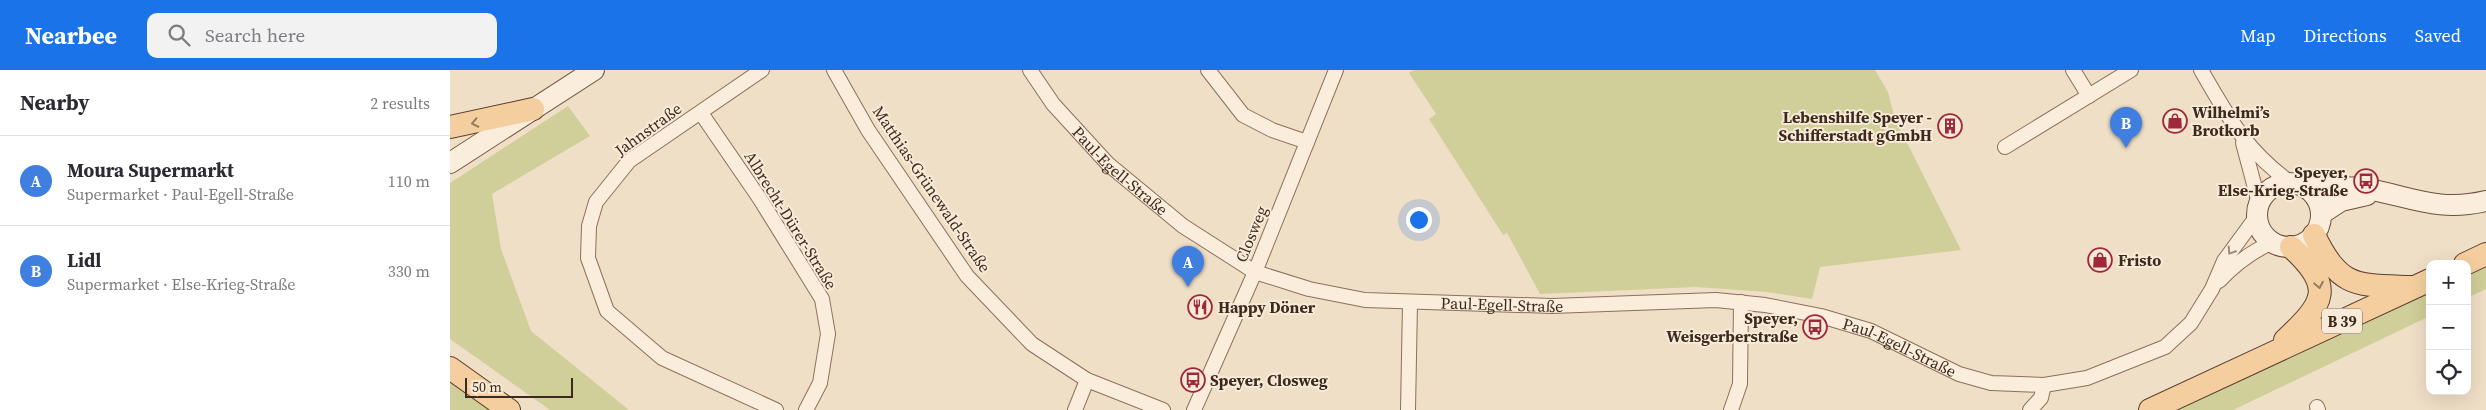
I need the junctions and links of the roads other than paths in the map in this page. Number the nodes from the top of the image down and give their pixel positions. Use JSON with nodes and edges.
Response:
{"nodes":[{"id":1,"x":594,"y":70,"type":"edge"},
{"id":2,"x":762,"y":70,"type":"edge"},
{"id":3,"x":834,"y":70,"type":"edge"},
{"id":4,"x":1030,"y":70,"type":"edge"},
{"id":5,"x":1208,"y":70,"type":"edge"},
{"id":6,"x":1336,"y":70,"type":"edge"},
{"id":7,"x":2073,"y":70,"type":"edge"},
{"id":8,"x":2132,"y":70,"type":"edge"},
{"id":9,"x":2201,"y":70,"type":"edge"},
{"id":10,"x":2089,"y":96,"type":"junction"},
{"id":11,"x":533,"y":109,"type":"junction"},
{"id":12,"x":701,"y":112,"type":"junction"},
{"id":13,"x":450,"y":127,"type":"edge"},
{"id":14,"x":2241,"y":137,"type":"junction"},
{"id":15,"x":1307,"y":142,"type":"junction"},
{"id":16,"x":2005,"y":147,"type":"dead end"},
{"id":17,"x":450,"y":163,"type":"edge"},
{"id":18,"x":2299,"y":185,"type":"junction"},
{"id":19,"x":2389,"y":194,"type":"junction"},
{"id":20,"x":2486,"y":201,"type":"edge"},
{"id":21,"x":2258,"y":210,"type":"junction"},
{"id":22,"x":2317,"y":224,"type":"junction"},
{"id":23,"x":2282,"y":244,"type":"junction"},
{"id":24,"x":2486,"y":254,"type":"edge"},
{"id":25,"x":2471,"y":261,"type":"edge"},
{"id":26,"x":1254,"y":272,"type":"junction"},
{"id":27,"x":2422,"y":283,"type":"edge"},
{"id":28,"x":2212,"y":289,"type":"junction"},
{"id":29,"x":1410,"y":302,"type":"junction"},
{"id":30,"x":1741,"y":302,"type":"junction"},
{"id":31,"x":2270,"y":354,"type":"junction"},
{"id":32,"x":450,"y":368,"type":"edge"},
{"id":33,"x":1088,"y":380,"type":"junction"},
{"id":34,"x":2044,"y":385,"type":"junction"},
{"id":35,"x":509,"y":410,"type":"edge"},
{"id":36,"x":776,"y":410,"type":"edge"},
{"id":37,"x":806,"y":410,"type":"edge"},
{"id":38,"x":1075,"y":410,"type":"edge"},
{"id":39,"x":1163,"y":410,"type":"edge"},
{"id":40,"x":1194,"y":410,"type":"edge"},
{"id":41,"x":1408,"y":410,"type":"edge"},
{"id":42,"x":1731,"y":410,"type":"edge"},
{"id":43,"x":2030,"y":410,"type":"edge"},
{"id":44,"x":2150,"y":410,"type":"edge"}],
"edges":[{"from":1,"to":11,"type":"street"},
{"from":2,"to":12,"type":"street","name":"Jahnstraße"},
{"from":3,"to":33,"type":"street","name":"Matthias-Grünewald-Straße"},
{"from":4,"to":26,"type":"street","name":"Paul-Egell-Straße"},
{"from":5,"to":15,"type":"street"},
{"from":6,"to":15,"type":"street","name":"Closweg"},
{"from":7,"to":10,"type":"street"},
{"from":8,"to":10,"type":"street"},
{"from":9,"to":14,"type":"street"},
{"from":10,"to":16,"type":"street"},
{"from":11,"to":13,"type":"main road","one_way":true},
{"from":11,"to":17,"type":"street"},
{"from":12,"to":36,"type":"street","name":"Jahnstraße"},
{"from":12,"to":37,"type":"street","name":"Albrecht-Dürer-Straße"},
{"from":14,"to":18,"type":"street"},
{"from":14,"to":21,"type":"street"},
{"from":15,"to":26,"type":"street","name":"Closweg"},
{"from":18,"to":19,"type":"street","name":"Paul-Egell-Straße"},
{"from":18,"to":21,"type":"street","name":"Paul-Egell-Straße"},
{"from":18,"to":22,"type":"street"},
{"from":19,"to":20,"type":"street","name":"Paul-Egell-Straße"},
{"from":19,"to":22,"type":"street","name":"Paul-Egell-Straße"},
{"from":21,"to":23,"type":"street"},
{"from":21,"to":28,"type":"street","name":"Paul-Egell-Straße","one_way":true},
{"from":22,"to":23,"type":"street","name":"Paul-Egell-Straße"},
{"from":22,"to":27,"type":"main road"},
{"from":23,"to":28,"type":"street","name":"Paul-Egell-Straße"},
{"from":23,"to":31,"type":"main road","one_way":true},
{"from":24,"to":25,"type":"main road"},
{"from":26,"to":29,"type":"street","name":"Paul-Egell-Straße"},
{"from":26,"to":40,"type":"street","name":"Closweg"},
{"from":27,"to":31,"type":"main road","number":"B 39"},
{"from":28,"to":34,"type":"street","name":"Paul-Egell-Straße"},
{"from":29,"to":30,"type":"street","name":"Paul-Egell-Straße"},
{"from":29,"to":41,"type":"street"},
{"from":30,"to":34,"type":"street","name":"Paul-Egell-Straße"},
{"from":30,"to":42,"type":"street"},
{"from":31,"to":44,"type":"main road","number":"B 39"},
{"from":32,"to":35,"type":"main road"},
{"from":33,"to":38,"type":"street"},
{"from":33,"to":39,"type":"street","name":"Matthias-Grünewald-Straße"},
{"from":34,"to":43,"type":"street"}]}
